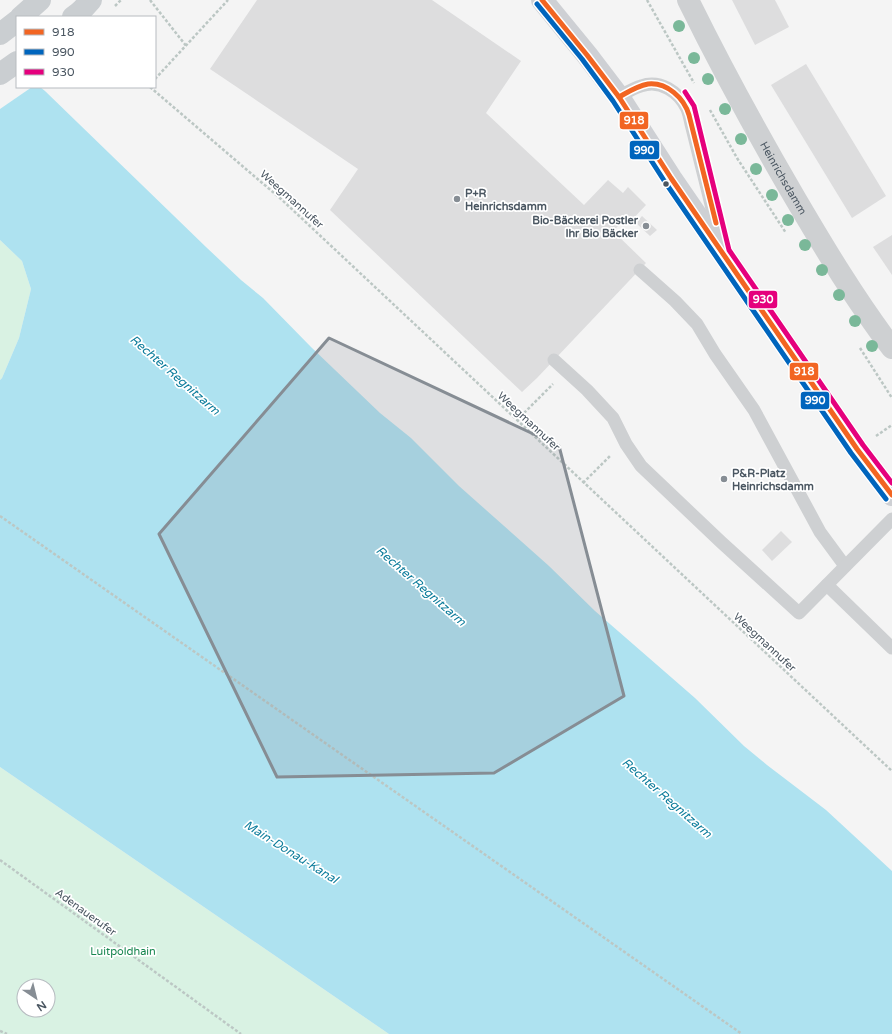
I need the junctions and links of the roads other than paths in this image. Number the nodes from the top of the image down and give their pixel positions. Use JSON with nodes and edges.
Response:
{"nodes":[{"id":1,"x":40,"y":0,"type":"edge"},
{"id":2,"x":542,"y":0,"type":"edge"},
{"id":3,"x":688,"y":0,"type":"edge"},
{"id":4,"x":22,"y":16,"type":"edge"},
{"id":5,"x":16,"y":21,"type":"edge"},
{"id":6,"x":0,"y":34,"type":"edge"},
{"id":7,"x":16,"y":63,"type":"edge"},
{"id":8,"x":0,"y":74,"type":"edge"},
{"id":9,"x":619,"y":97,"type":"junction"},
{"id":10,"x":723,"y":253,"type":"junction"},
{"id":11,"x":640,"y":270,"type":"dead end"},
{"id":12,"x":892,"y":348,"type":"edge"},
{"id":13,"x":554,"y":360,"type":"dead end"},
{"id":14,"x":892,"y":495,"type":"edge"},
{"id":15,"x":892,"y":519,"type":"edge"},
{"id":16,"x":845,"y":566,"type":"junction"},
{"id":17,"x":827,"y":585,"type":"junction"},
{"id":18,"x":892,"y":648,"type":"edge"}],
"edges":[{"from":1,"to":4,"type":"main road"},
{"from":2,"to":9,"type":"street"},
{"from":3,"to":12,"type":"street","name":"Heinrichsdamm"},
{"from":5,"to":6,"type":"main road"},
{"from":7,"to":8,"type":"main road"},
{"from":9,"to":10,"type":"street"},
{"from":9,"to":10,"type":"lane"},
{"from":10,"to":14,"type":"street"},
{"from":11,"to":16,"type":"lane"},
{"from":13,"to":17,"type":"lane"},
{"from":15,"to":16,"type":"lane"},
{"from":16,"to":17,"type":"lane"},
{"from":17,"to":18,"type":"lane"}]}
